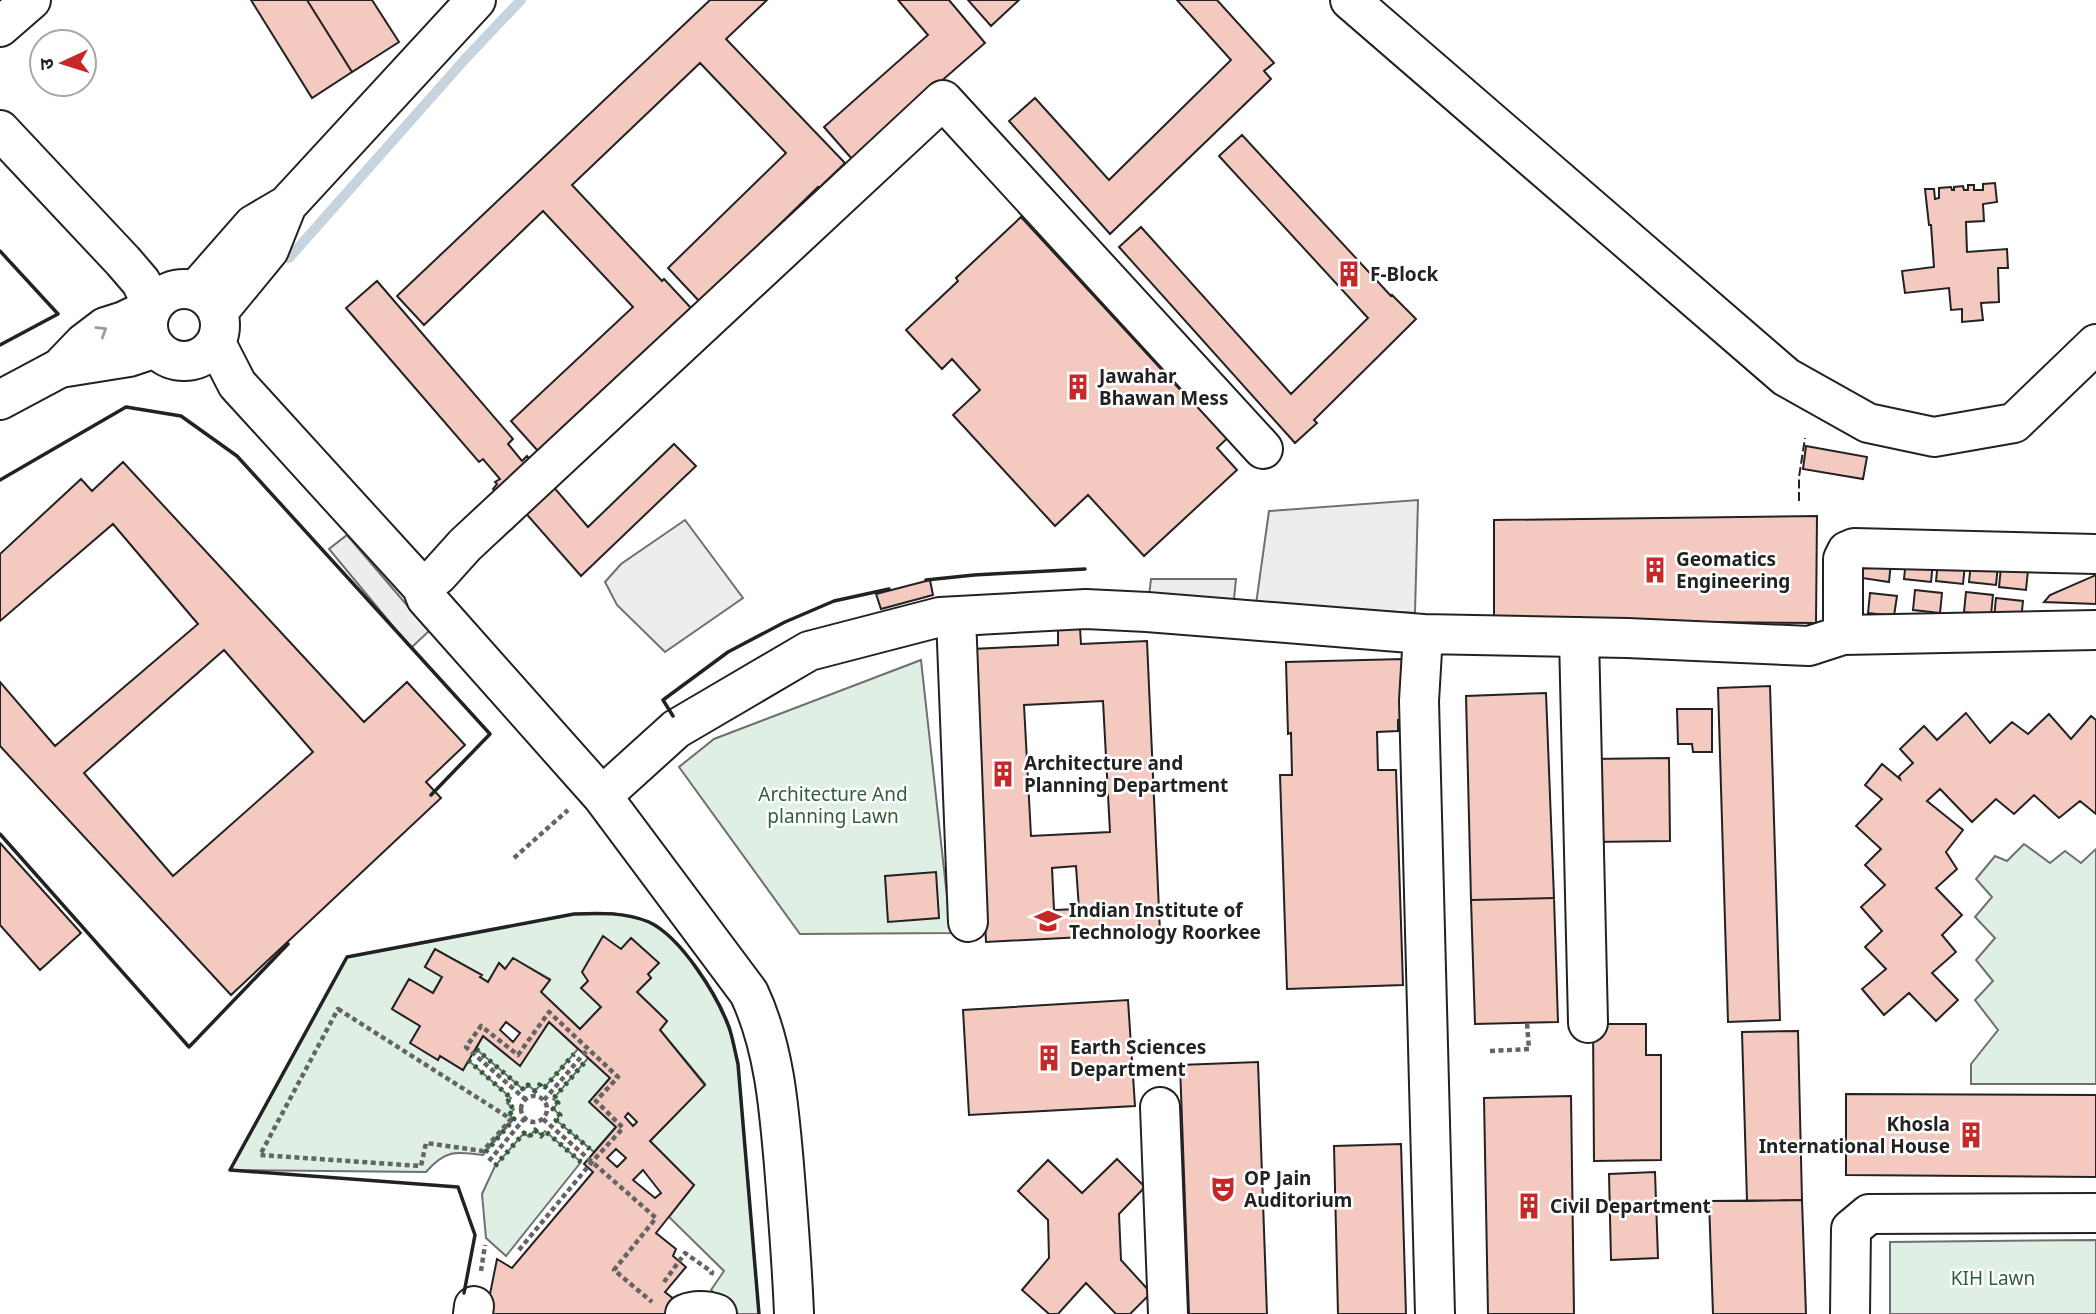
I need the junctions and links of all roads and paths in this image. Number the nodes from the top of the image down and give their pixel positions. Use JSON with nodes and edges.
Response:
{"nodes":[{"id":1,"x":31,"y":0,"type":"edge"},
{"id":2,"x":476,"y":0,"type":"edge"},
{"id":3,"x":1349,"y":0,"type":"edge"},
{"id":4,"x":0,"y":27,"type":"edge"},
{"id":5,"x":0,"y":131,"type":"edge"},
{"id":6,"x":193,"y":317,"type":"junction"},
{"id":7,"x":2096,"y":344,"type":"edge"},
{"id":8,"x":61,"y":368,"type":"junction"},
{"id":9,"x":0,"y":400,"type":"edge"},
{"id":10,"x":1263,"y":449,"type":"dead end"},
{"id":11,"x":2096,"y":554,"type":"edge"},
{"id":12,"x":422,"y":587,"type":"junction"},
{"id":13,"x":956,"y":617,"type":"junction"},
{"id":14,"x":2096,"y":630,"type":"edge"},
{"id":15,"x":1423,"y":634,"type":"junction"},
{"id":16,"x":1579,"y":637,"type":"junction"},
{"id":17,"x":1826,"y":641,"type":"junction"},
{"id":18,"x":587,"y":802,"type":"junction"},
{"id":19,"x":514,"y":858,"type":"dead end"},
{"id":20,"x":968,"y":922,"type":"dead end"},
{"id":21,"x":1527,"y":1023,"type":"dead end"},
{"id":22,"x":1588,"y":1023,"type":"dead end"},
{"id":23,"x":588,"y":1049,"type":"junction"},
{"id":24,"x":1490,"y":1051,"type":"dead end"},
{"id":25,"x":525,"y":1099,"type":"junction"},
{"id":26,"x":544,"y":1100,"type":"junction"},
{"id":27,"x":1160,"y":1107,"type":"dead end"},
{"id":28,"x":524,"y":1119,"type":"junction"},
{"id":29,"x":543,"y":1119,"type":"junction"},
{"id":30,"x":507,"y":1124,"type":"junction"},
{"id":31,"x":514,"y":1131,"type":"junction"},
{"id":32,"x":489,"y":1161,"type":"dead end"},
{"id":33,"x":591,"y":1163,"type":"junction"},
{"id":34,"x":2096,"y":1213,"type":"edge"},
{"id":35,"x":519,"y":1250,"type":"dead end"},
{"id":36,"x":671,"y":1311,"type":"edge"},
{"id":37,"x":717,"y":1314,"type":"edge"},
{"id":38,"x":794,"y":1314,"type":"edge"},
{"id":39,"x":1168,"y":1314,"type":"edge"},
{"id":40,"x":1435,"y":1314,"type":"edge"},
{"id":41,"x":1850,"y":1314,"type":"edge"}],
"edges":[{"from":1,"to":4,"type":"street"},
{"from":2,"to":6,"type":"street"},
{"from":3,"to":7,"type":"street"},
{"from":5,"to":6,"type":"street"},
{"from":8,"to":6,"type":"street","one_way":true},
{"from":6,"to":8,"type":"street"},
{"from":6,"to":12,"type":"street"},
{"from":8,"to":9,"type":"street"},
{"from":10,"to":12,"type":"street"},
{"from":11,"to":17,"type":"street"},
{"from":12,"to":18,"type":"street"},
{"from":13,"to":15,"type":"street"},
{"from":13,"to":18,"type":"street"},
{"from":13,"to":20,"type":"street"},
{"from":14,"to":17,"type":"street"},
{"from":15,"to":16,"type":"street"},
{"from":15,"to":40,"type":"street"},
{"from":16,"to":17,"type":"street"},
{"from":16,"to":22,"type":"street"},
{"from":18,"to":19,"type":"path"},
{"from":18,"to":38,"type":"street"},
{"from":21,"to":24,"type":"path"},
{"from":23,"to":25,"type":"path"},
{"from":23,"to":26,"type":"path"},
{"from":23,"to":33,"type":"path"},
{"from":25,"to":26,"type":"path"},
{"from":25,"to":28,"type":"path"},
{"from":26,"to":29,"type":"path"},
{"from":27,"to":39,"type":"street"},
{"from":28,"to":29,"type":"path"},
{"from":28,"to":31,"type":"path"},
{"from":29,"to":33,"type":"path"},
{"from":30,"to":30,"type":"path"},
{"from":30,"to":31,"type":"path"},
{"from":31,"to":32,"type":"path"},
{"from":33,"to":35,"type":"path"},
{"from":33,"to":36,"type":"path"},
{"from":34,"to":41,"type":"street"},
{"from":36,"to":37,"type":"street"}]}
